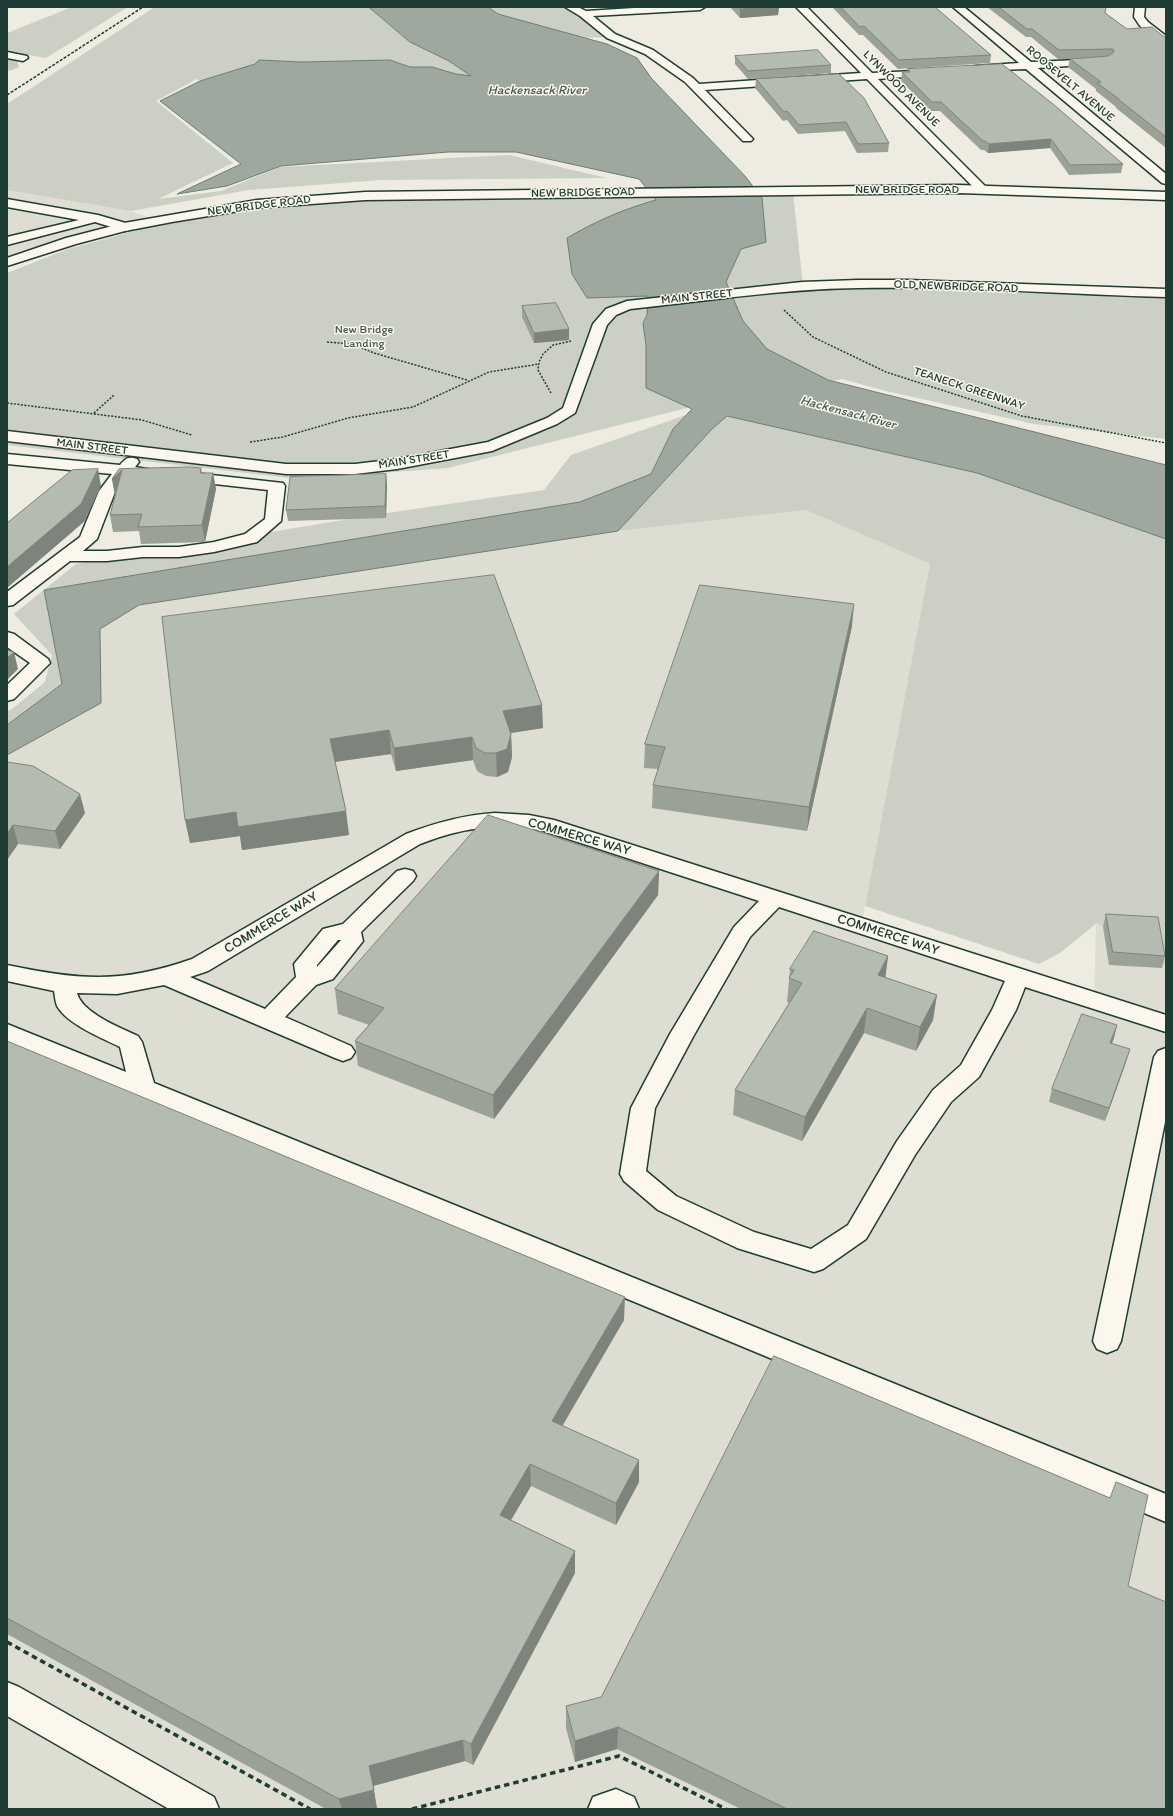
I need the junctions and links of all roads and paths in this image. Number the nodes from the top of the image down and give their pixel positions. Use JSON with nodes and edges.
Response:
{"nodes":[{"id":1,"x":570,"y":7,"type":"edge"},
{"id":2,"x":700,"y":7,"type":"edge"},
{"id":3,"x":801,"y":7,"type":"edge"},
{"id":4,"x":958,"y":7,"type":"edge"},
{"id":5,"x":1140,"y":7,"type":"edge"},
{"id":6,"x":584,"y":14,"type":"junction"},
{"id":7,"x":1166,"y":41,"type":"edge"},
{"id":8,"x":7,"y":55,"type":"tunnel mouth"},
{"id":9,"x":21,"y":60,"type":"dead end"},
{"id":10,"x":1106,"y":60,"type":"edge"},
{"id":11,"x":1028,"y":66,"type":"junction"},
{"id":12,"x":965,"y":70,"type":"edge"},
{"id":13,"x":941,"y":72,"type":"edge"},
{"id":14,"x":870,"y":76,"type":"junction"},
{"id":15,"x":698,"y":87,"type":"junction"},
{"id":16,"x":747,"y":139,"type":"dead end"},
{"id":17,"x":1166,"y":180,"type":"edge"},
{"id":18,"x":983,"y":190,"type":"junction"},
{"id":19,"x":1166,"y":196,"type":"edge"},
{"id":20,"x":7,"y":203,"type":"edge"},
{"id":21,"x":98,"y":219,"type":"junction"},
{"id":22,"x":124,"y":227,"type":"junction"},
{"id":23,"x":7,"y":242,"type":"edge"},
{"id":24,"x":7,"y":262,"type":"edge"},
{"id":25,"x":747,"y":292,"type":"joint"},
{"id":26,"x":1166,"y":293,"type":"edge"},
{"id":27,"x":1166,"y":297,"type":"edge"},
{"id":28,"x":784,"y":310,"type":"dead end"},
{"id":29,"x":595,"y":338,"type":"junction"},
{"id":30,"x":327,"y":342,"type":"dead end"},
{"id":31,"x":539,"y":364,"type":"junction"},
{"id":32,"x":467,"y":380,"type":"junction"},
{"id":33,"x":552,"y":394,"type":"dead end"},
{"id":34,"x":114,"y":395,"type":"dead end"},
{"id":35,"x":7,"y":402,"type":"edge"},
{"id":36,"x":94,"y":413,"type":"junction"},
{"id":37,"x":193,"y":436,"type":"dead end"},
{"id":38,"x":9,"y":437,"type":"edge"},
{"id":39,"x":244,"y":442,"type":"dead end"},
{"id":40,"x":1166,"y":443,"type":"edge"},
{"id":41,"x":140,"y":452,"type":"junction"},
{"id":42,"x":7,"y":459,"type":"edge"},
{"id":43,"x":124,"y":471,"type":"junction"},
{"id":44,"x":65,"y":556,"type":"junction"},
{"id":45,"x":7,"y":601,"type":"edge"},
{"id":46,"x":7,"y":638,"type":"edge"},
{"id":47,"x":7,"y":695,"type":"edge"},
{"id":48,"x":405,"y":876,"type":"dead end"},
{"id":49,"x":775,"y":898,"type":"junction"},
{"id":50,"x":7,"y":973,"type":"edge"},
{"id":51,"x":168,"y":977,"type":"junction"},
{"id":52,"x":1018,"y":977,"type":"junction"},
{"id":53,"x":64,"y":984,"type":"junction"},
{"id":54,"x":268,"y":1020,"type":"junction"},
{"id":55,"x":1166,"y":1024,"type":"edge"},
{"id":56,"x":7,"y":1033,"type":"edge"},
{"id":57,"x":343,"y":1052,"type":"dead end"},
{"id":58,"x":1166,"y":1057,"type":"edge"},
{"id":59,"x":143,"y":1088,"type":"junction"},
{"id":60,"x":1107,"y":1341,"type":"dead end"},
{"id":61,"x":1166,"y":1508,"type":"edge"},
{"id":62,"x":7,"y":1642,"type":"edge"},
{"id":63,"x":7,"y":1698,"type":"edge"},
{"id":64,"x":202,"y":1809,"type":"edge"},
{"id":65,"x":310,"y":1809,"type":"edge"},
{"id":66,"x":412,"y":1809,"type":"edge"},
{"id":67,"x":605,"y":1809,"type":"edge"},
{"id":68,"x":622,"y":1809,"type":"edge"},
{"id":69,"x":726,"y":1809,"type":"edge"}],
"edges":[{"from":1,"to":6,"type":"street"},
{"from":2,"to":6,"type":"street"},
{"from":3,"to":14,"type":"street","name":"LYNWOOD AVENUE"},
{"from":4,"to":11,"type":"street","name":"ROOSEVELT AVENUE"},
{"from":5,"to":7,"type":"street"},
{"from":6,"to":15,"type":"street"},
{"from":8,"to":9,"type":"street"},
{"from":10,"to":11,"type":"street"},
{"from":11,"to":12,"type":"street"},
{"from":11,"to":17,"type":"street","name":"ROOSEVELT AVENUE"},
{"from":13,"to":14,"type":"street"},
{"from":14,"to":15,"type":"street"},
{"from":14,"to":18,"type":"street","name":"LYNWOOD AVENUE"},
{"from":15,"to":16,"type":"street"},
{"from":18,"to":19,"type":"street","name":"NEW BRIDGE ROAD"},
{"from":18,"to":22,"type":"street","name":"NEW BRIDGE ROAD"},
{"from":20,"to":21,"type":"street"},
{"from":21,"to":22,"type":"street"},
{"from":21,"to":23,"type":"street"},
{"from":22,"to":24,"type":"street","name":"NEW BRIDGE ROAD"},
{"from":25,"to":26,"type":"street","name":"OLD NEWBRIDGE ROAD"},
{"from":25,"to":29,"type":"street","name":"MAIN STREET"},
{"from":26,"to":27,"type":"street"},
{"from":28,"to":40,"type":"path","name":"TEANECK GREENWAY"},
{"from":29,"to":31,"type":"path"},
{"from":29,"to":41,"type":"street","name":"MAIN STREET"},
{"from":30,"to":32,"type":"path"},
{"from":31,"to":32,"type":"path"},
{"from":31,"to":33,"type":"path"},
{"from":32,"to":39,"type":"path"},
{"from":34,"to":36,"type":"path"},
{"from":35,"to":36,"type":"path"},
{"from":36,"to":37,"type":"path"},
{"from":38,"to":41,"type":"street","name":"MAIN STREET"},
{"from":41,"to":43,"type":"street"},
{"from":42,"to":43,"type":"street"},
{"from":43,"to":44,"type":"street"},
{"from":43,"to":44,"type":"street"},
{"from":44,"to":45,"type":"street"},
{"from":46,"to":47,"type":"street"},
{"from":48,"to":54,"type":"street"},
{"from":49,"to":51,"type":"street","name":"COMMERCE WAY"},
{"from":49,"to":52,"type":"street","name":"COMMERCE WAY"},
{"from":49,"to":52,"type":"street"},
{"from":50,"to":53,"type":"street","name":"COMMERCE WAY"},
{"from":51,"to":53,"type":"street","name":"COMMERCE WAY"},
{"from":51,"to":54,"type":"street"},
{"from":52,"to":55,"type":"street","name":"COMMERCE WAY"},
{"from":53,"to":59,"type":"street"},
{"from":54,"to":57,"type":"street"},
{"from":56,"to":59,"type":"street"},
{"from":58,"to":60,"type":"street"},
{"from":59,"to":61,"type":"street"},
{"from":62,"to":65,"type":"path"},
{"from":63,"to":64,"type":"street"},
{"from":66,"to":69,"type":"path"},
{"from":67,"to":68,"type":"street"}]}
